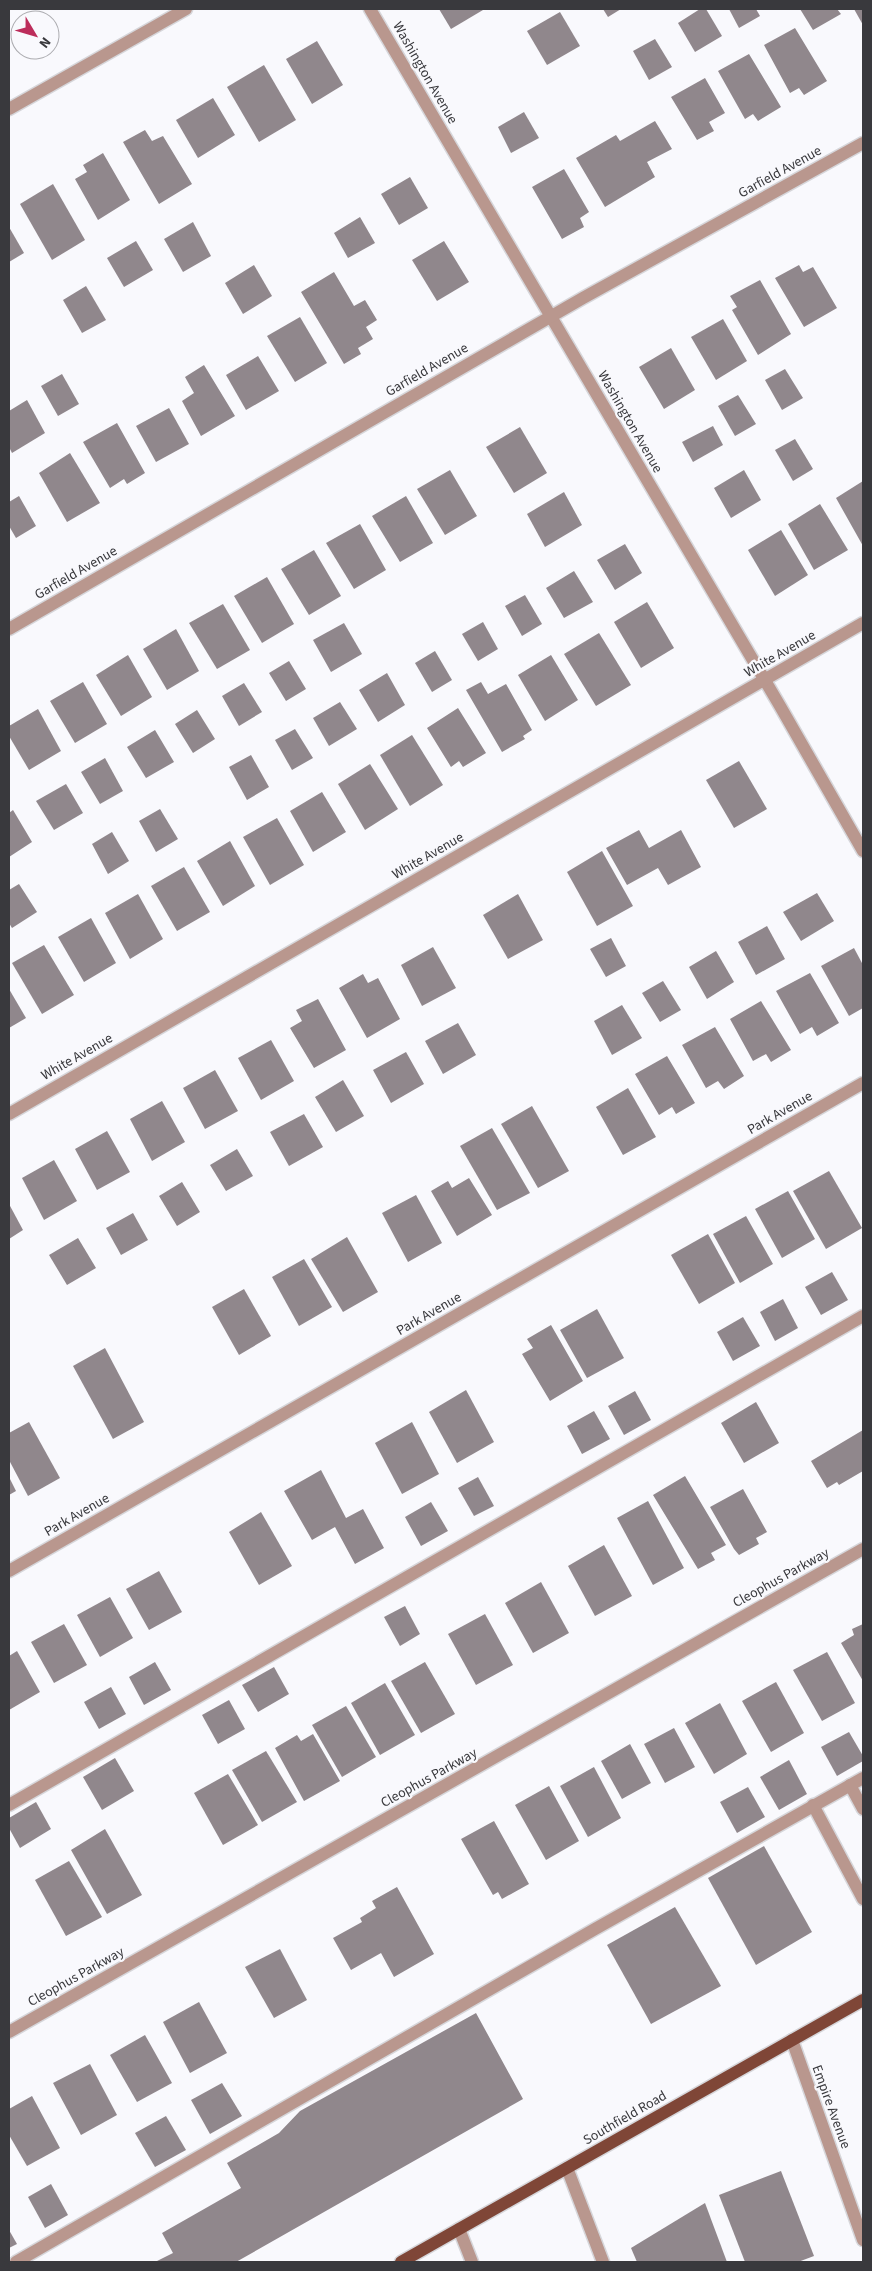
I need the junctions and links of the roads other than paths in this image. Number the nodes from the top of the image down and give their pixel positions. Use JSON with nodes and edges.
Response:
{"nodes":[{"id":1,"x":186,"y":9,"type":"edge"},
{"id":2,"x":370,"y":9,"type":"edge"},
{"id":3,"x":9,"y":109,"type":"edge"},
{"id":4,"x":863,"y":143,"type":"edge"},
{"id":5,"x":550,"y":317,"type":"junction"},
{"id":6,"x":863,"y":624,"type":"edge"},
{"id":7,"x":9,"y":629,"type":"edge"},
{"id":8,"x":764,"y":680,"type":"junction"},
{"id":9,"x":863,"y":851,"type":"edge"},
{"id":10,"x":863,"y":1083,"type":"edge"},
{"id":11,"x":9,"y":1114,"type":"edge"},
{"id":12,"x":863,"y":1316,"type":"edge"},
{"id":13,"x":863,"y":1549,"type":"edge"},
{"id":14,"x":9,"y":1571,"type":"edge"},
{"id":15,"x":863,"y":1778,"type":"edge"},
{"id":16,"x":850,"y":1785,"type":"junction"},
{"id":17,"x":9,"y":1805,"type":"edge"},
{"id":18,"x":813,"y":1805,"type":"junction"},
{"id":19,"x":863,"y":1809,"type":"edge"},
{"id":20,"x":863,"y":1899,"type":"edge"},
{"id":21,"x":863,"y":2000,"type":"edge"},
{"id":22,"x":9,"y":2032,"type":"edge"},
{"id":23,"x":792,"y":2040,"type":"junction"},
{"id":24,"x":566,"y":2168,"type":"junction"},
{"id":25,"x":460,"y":2229,"type":"junction"},
{"id":26,"x":863,"y":2240,"type":"edge"},
{"id":27,"x":16,"y":2262,"type":"edge"},
{"id":28,"x":401,"y":2262,"type":"edge"},
{"id":29,"x":472,"y":2262,"type":"edge"},
{"id":30,"x":603,"y":2262,"type":"edge"}],
"edges":[{"from":1,"to":3,"type":"street"},
{"from":2,"to":5,"type":"street","name":"Washington Avenue"},
{"from":4,"to":5,"type":"street","name":"Garfield Avenue"},
{"from":5,"to":7,"type":"street","name":"Garfield Avenue"},
{"from":5,"to":8,"type":"street","name":"Washington Avenue"},
{"from":6,"to":8,"type":"street","name":"White Avenue"},
{"from":8,"to":9,"type":"street","name":"Washington Avenue"},
{"from":8,"to":11,"type":"street","name":"White Avenue"},
{"from":10,"to":14,"type":"street","name":"Park Avenue"},
{"from":12,"to":17,"type":"street"},
{"from":13,"to":22,"type":"street","name":"Cleophus Parkway"},
{"from":15,"to":16,"type":"street"},
{"from":16,"to":18,"type":"street"},
{"from":16,"to":19,"type":"street"},
{"from":18,"to":20,"type":"street"},
{"from":18,"to":27,"type":"street"},
{"from":21,"to":23,"type":"main road","name":"Southfield Road"},
{"from":23,"to":24,"type":"main road","name":"Southfield Road"},
{"from":23,"to":26,"type":"street","name":"Empire Avenue"},
{"from":24,"to":25,"type":"main road","name":"Southfield Road"},
{"from":24,"to":30,"type":"street"},
{"from":25,"to":28,"type":"main road","name":"Southfield Road"},
{"from":25,"to":29,"type":"street"}]}
